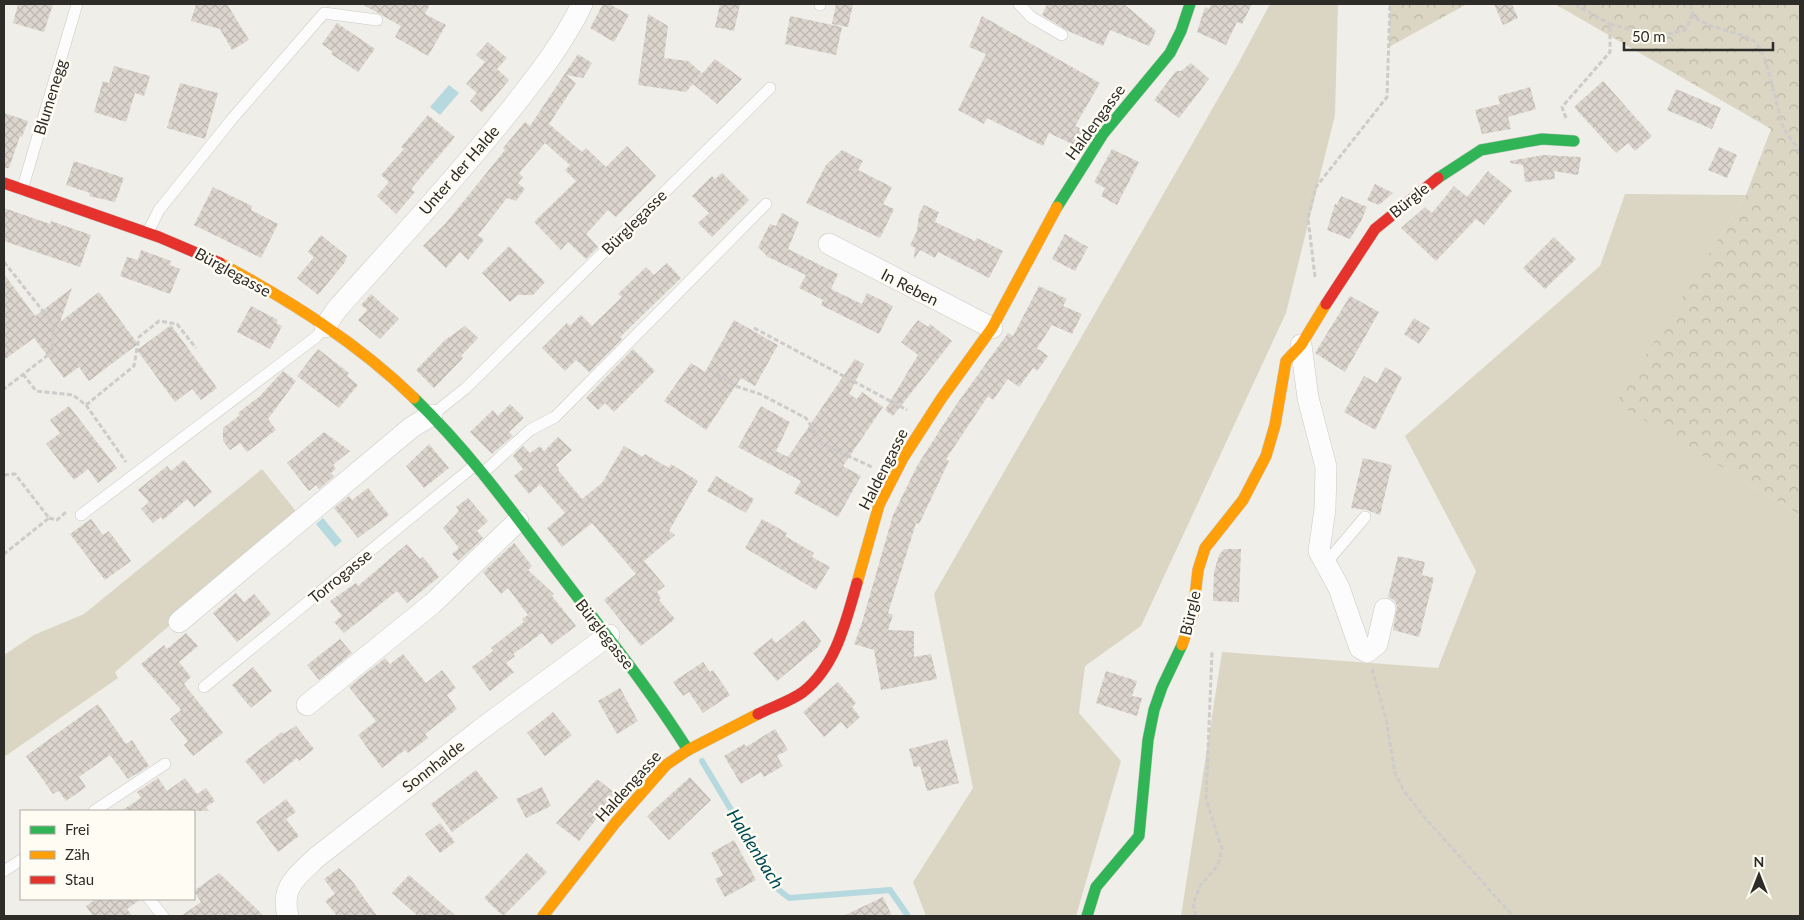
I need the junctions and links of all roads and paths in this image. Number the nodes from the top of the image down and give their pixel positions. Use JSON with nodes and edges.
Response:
{"nodes":[{"id":1,"x":77,"y":4,"type":"edge"},
{"id":2,"x":582,"y":4,"type":"edge"},
{"id":3,"x":1019,"y":4,"type":"edge"},
{"id":4,"x":1390,"y":4,"type":"edge"},
{"id":5,"x":1575,"y":4,"type":"edge"},
{"id":6,"x":1691,"y":4,"type":"edge"},
{"id":7,"x":1186,"y":5,"type":"edge"},
{"id":8,"x":1693,"y":15,"type":"junction"},
{"id":9,"x":376,"y":20,"type":"dead end"},
{"id":10,"x":1610,"y":24,"type":"junction"},
{"id":11,"x":1062,"y":35,"type":"dead end"},
{"id":12,"x":770,"y":88,"type":"dead end"},
{"id":13,"x":1574,"y":141,"type":"joint"},
{"id":14,"x":1800,"y":152,"type":"edge"},
{"id":15,"x":4,"y":184,"type":"edge"},
{"id":16,"x":22,"y":190,"type":"junction"},
{"id":17,"x":766,"y":204,"type":"dead end"},
{"id":18,"x":148,"y":232,"type":"junction"},
{"id":19,"x":829,"y":244,"type":"dead end"},
{"id":20,"x":4,"y":262,"type":"edge"},
{"id":21,"x":1314,"y":286,"type":"dead end"},
{"id":22,"x":325,"y":327,"type":"junction"},
{"id":23,"x":754,"y":328,"type":"dead end"},
{"id":24,"x":992,"y":328,"type":"junction"},
{"id":25,"x":1301,"y":345,"type":"junction"},
{"id":26,"x":196,"y":348,"type":"dead end"},
{"id":27,"x":23,"y":374,"type":"junction"},
{"id":28,"x":717,"y":374,"type":"dead end"},
{"id":29,"x":4,"y":389,"type":"edge"},
{"id":30,"x":86,"y":405,"type":"junction"},
{"id":31,"x":432,"y":415,"type":"junction"},
{"id":32,"x":927,"y":421,"type":"junction"},
{"id":33,"x":128,"y":464,"type":"dead end"},
{"id":34,"x":479,"y":470,"type":"junction"},
{"id":35,"x":4,"y":474,"type":"edge"},
{"id":36,"x":893,"y":477,"type":"junction"},
{"id":37,"x":77,"y":511,"type":"joint"},
{"id":38,"x":1365,"y":517,"type":"dead end"},
{"id":39,"x":49,"y":518,"type":"junction"},
{"id":40,"x":518,"y":521,"type":"junction"},
{"id":41,"x":4,"y":554,"type":"edge"},
{"id":42,"x":1326,"y":563,"type":"junction"},
{"id":43,"x":1385,"y":609,"type":"dead end"},
{"id":44,"x":179,"y":622,"type":"dead end"},
{"id":45,"x":609,"y":635,"type":"junction"},
{"id":46,"x":1212,"y":652,"type":"dead end"},
{"id":47,"x":1367,"y":652,"type":"junction"},
{"id":48,"x":204,"y":687,"type":"dead end"},
{"id":49,"x":307,"y":705,"type":"dead end"},
{"id":50,"x":688,"y":750,"type":"junction"},
{"id":51,"x":165,"y":764,"type":"dead end"},
{"id":52,"x":96,"y":810,"type":"edge"},
{"id":53,"x":20,"y":861,"type":"edge"},
{"id":54,"x":4,"y":871,"type":"edge"},
{"id":55,"x":150,"y":900,"type":"edge"},
{"id":56,"x":163,"y":916,"type":"edge"},
{"id":57,"x":288,"y":916,"type":"edge"},
{"id":58,"x":543,"y":916,"type":"edge"},
{"id":59,"x":1087,"y":916,"type":"edge"},
{"id":60,"x":1196,"y":916,"type":"edge"},
{"id":61,"x":1513,"y":916,"type":"edge"}],
"edges":[{"from":1,"to":16,"type":"lane","name":"Blumenegg"},
{"from":2,"to":22,"type":"street","name":"Unter der Halde"},
{"from":3,"to":11,"type":"lane"},
{"from":4,"to":21,"type":"path"},
{"from":5,"to":10,"type":"path"},
{"from":6,"to":8,"type":"path"},
{"from":7,"to":24,"type":"street","name":"Haldengasse"},
{"from":8,"to":10,"type":"path"},
{"from":8,"to":14,"type":"path"},
{"from":9,"to":18,"type":"lane"},
{"from":10,"to":13,"type":"path"},
{"from":12,"to":31,"type":"lane","name":"Bürglegasse"},
{"from":13,"to":25,"type":"street","name":"Bürgle"},
{"from":15,"to":16,"type":"street","name":"Bürglegasse"},
{"from":16,"to":18,"type":"street","name":"Bürglegasse"},
{"from":17,"to":34,"type":"lane"},
{"from":18,"to":22,"type":"street","name":"Bürglegasse"},
{"from":19,"to":24,"type":"street","name":"In Reben"},
{"from":20,"to":27,"type":"path"},
{"from":22,"to":31,"type":"street","name":"Bürglegasse"},
{"from":22,"to":37,"type":"lane"},
{"from":23,"to":32,"type":"path"},
{"from":24,"to":32,"type":"street","name":"Haldengasse"},
{"from":25,"to":42,"type":"street"},
{"from":25,"to":59,"type":"street","name":"Bürgle"},
{"from":26,"to":30,"type":"path"},
{"from":27,"to":29,"type":"path"},
{"from":27,"to":30,"type":"path"},
{"from":28,"to":36,"type":"path"},
{"from":30,"to":33,"type":"path"},
{"from":31,"to":34,"type":"street","name":"Bürglegasse"},
{"from":31,"to":44,"type":"street","name":"Bürglegasse"},
{"from":32,"to":36,"type":"street","name":"Haldengasse"},
{"from":34,"to":40,"type":"street","name":"Bürglegasse"},
{"from":34,"to":48,"type":"lane","name":"Torrogasse"},
{"from":35,"to":39,"type":"path"},
{"from":36,"to":50,"type":"street","name":"Haldengasse"},
{"from":37,"to":39,"type":"path"},
{"from":38,"to":42,"type":"lane"},
{"from":39,"to":41,"type":"path"},
{"from":40,"to":45,"type":"street","name":"Bürglegasse"},
{"from":40,"to":49,"type":"street"},
{"from":42,"to":47,"type":"street"},
{"from":43,"to":47,"type":"street"},
{"from":45,"to":50,"type":"street","name":"Bürglegasse"},
{"from":45,"to":57,"type":"street","name":"Sonnhalde"},
{"from":46,"to":60,"type":"path"},
{"from":47,"to":61,"type":"path"},
{"from":50,"to":58,"type":"street","name":"Haldengasse"},
{"from":51,"to":52,"type":"lane"},
{"from":53,"to":54,"type":"lane"},
{"from":55,"to":56,"type":"lane"}]}
